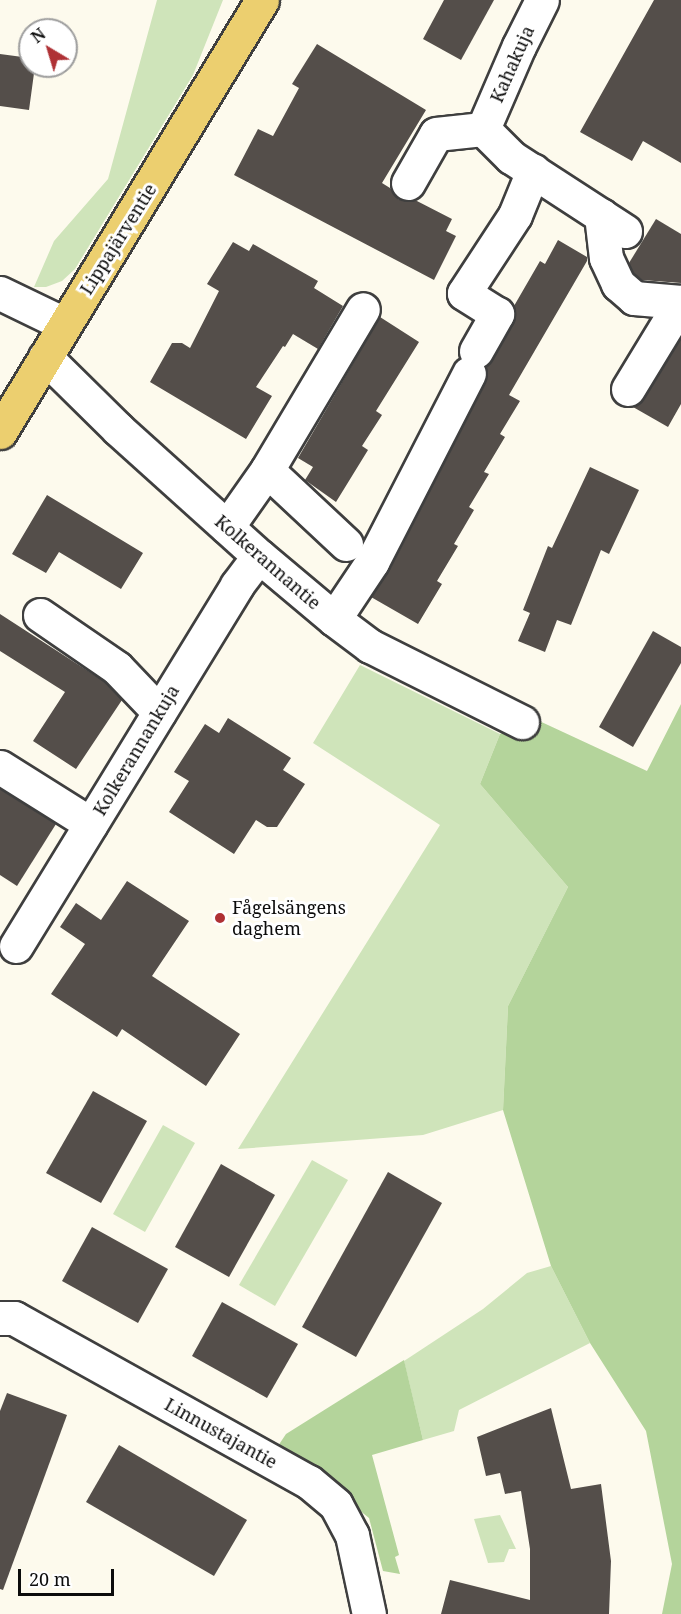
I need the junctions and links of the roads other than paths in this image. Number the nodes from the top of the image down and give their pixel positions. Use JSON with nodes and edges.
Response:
{"nodes":[{"id":1,"x":236,"y":0,"type":"edge"},
{"id":2,"x":262,"y":0,"type":"edge"},
{"id":3,"x":542,"y":0,"type":"edge"},
{"id":4,"x":234,"y":44,"type":"junction"},
{"id":5,"x":483,"y":129,"type":"junction"},
{"id":6,"x":533,"y":171,"type":"junction"},
{"id":7,"x":408,"y":183,"type":"dead end"},
{"id":8,"x":0,"y":293,"type":"edge"},
{"id":9,"x":681,"y":302,"type":"edge"},
{"id":10,"x":363,"y":309,"type":"dead end"},
{"id":11,"x":64,"y":324,"type":"junction"},
{"id":12,"x":45,"y":357,"type":"junction"},
{"id":13,"x":628,"y":388,"type":"dead end"},
{"id":14,"x":0,"y":432,"type":"edge"},
{"id":15,"x":267,"y":470,"type":"junction"},
{"id":16,"x":227,"y":527,"type":"junction"},
{"id":17,"x":346,"y":544,"type":"dead end"},
{"id":18,"x":259,"y":556,"type":"junction"},
{"id":19,"x":40,"y":615,"type":"dead end"},
{"id":20,"x":334,"y":619,"type":"junction"},
{"id":21,"x":159,"y":712,"type":"junction"},
{"id":22,"x":522,"y":722,"type":"dead end"},
{"id":23,"x":0,"y":767,"type":"edge"},
{"id":24,"x":91,"y":824,"type":"junction"},
{"id":25,"x":16,"y":946,"type":"dead end"},
{"id":26,"x":0,"y":1318,"type":"edge"},
{"id":27,"x":369,"y":1614,"type":"edge"}],
"edges":[{"from":1,"to":4,"type":"main road","name":"Lippajärventie"},
{"from":2,"to":4,"type":"main road","name":"Lippajärventie"},
{"from":3,"to":5,"type":"street","name":"Kahakuja"},
{"from":4,"to":11,"type":"main road","name":"Lippajärventie"},
{"from":5,"to":6,"type":"street"},
{"from":5,"to":7,"type":"street"},
{"from":6,"to":9,"type":"street"},
{"from":6,"to":20,"type":"street"},
{"from":8,"to":11,"type":"street"},
{"from":9,"to":13,"type":"street"},
{"from":10,"to":15,"type":"street"},
{"from":11,"to":12,"type":"main road","name":"Lippajärventie"},
{"from":12,"to":14,"type":"main road","name":"Lippajärventie"},
{"from":12,"to":16,"type":"street","name":"Kolkerannantie"},
{"from":15,"to":16,"type":"street"},
{"from":15,"to":17,"type":"street"},
{"from":16,"to":18,"type":"street","name":"Kolkerannantie"},
{"from":18,"to":20,"type":"street","name":"Kolkerannantie"},
{"from":18,"to":21,"type":"street","name":"Kolkerannankuja"},
{"from":19,"to":21,"type":"street"},
{"from":20,"to":22,"type":"street","name":"Kolkerannantie"},
{"from":21,"to":24,"type":"street","name":"Kolkerannankuja"},
{"from":23,"to":24,"type":"street"},
{"from":24,"to":25,"type":"street","name":"Kolkerannankuja"},
{"from":26,"to":27,"type":"street","name":"Linnustajantie"}]}
